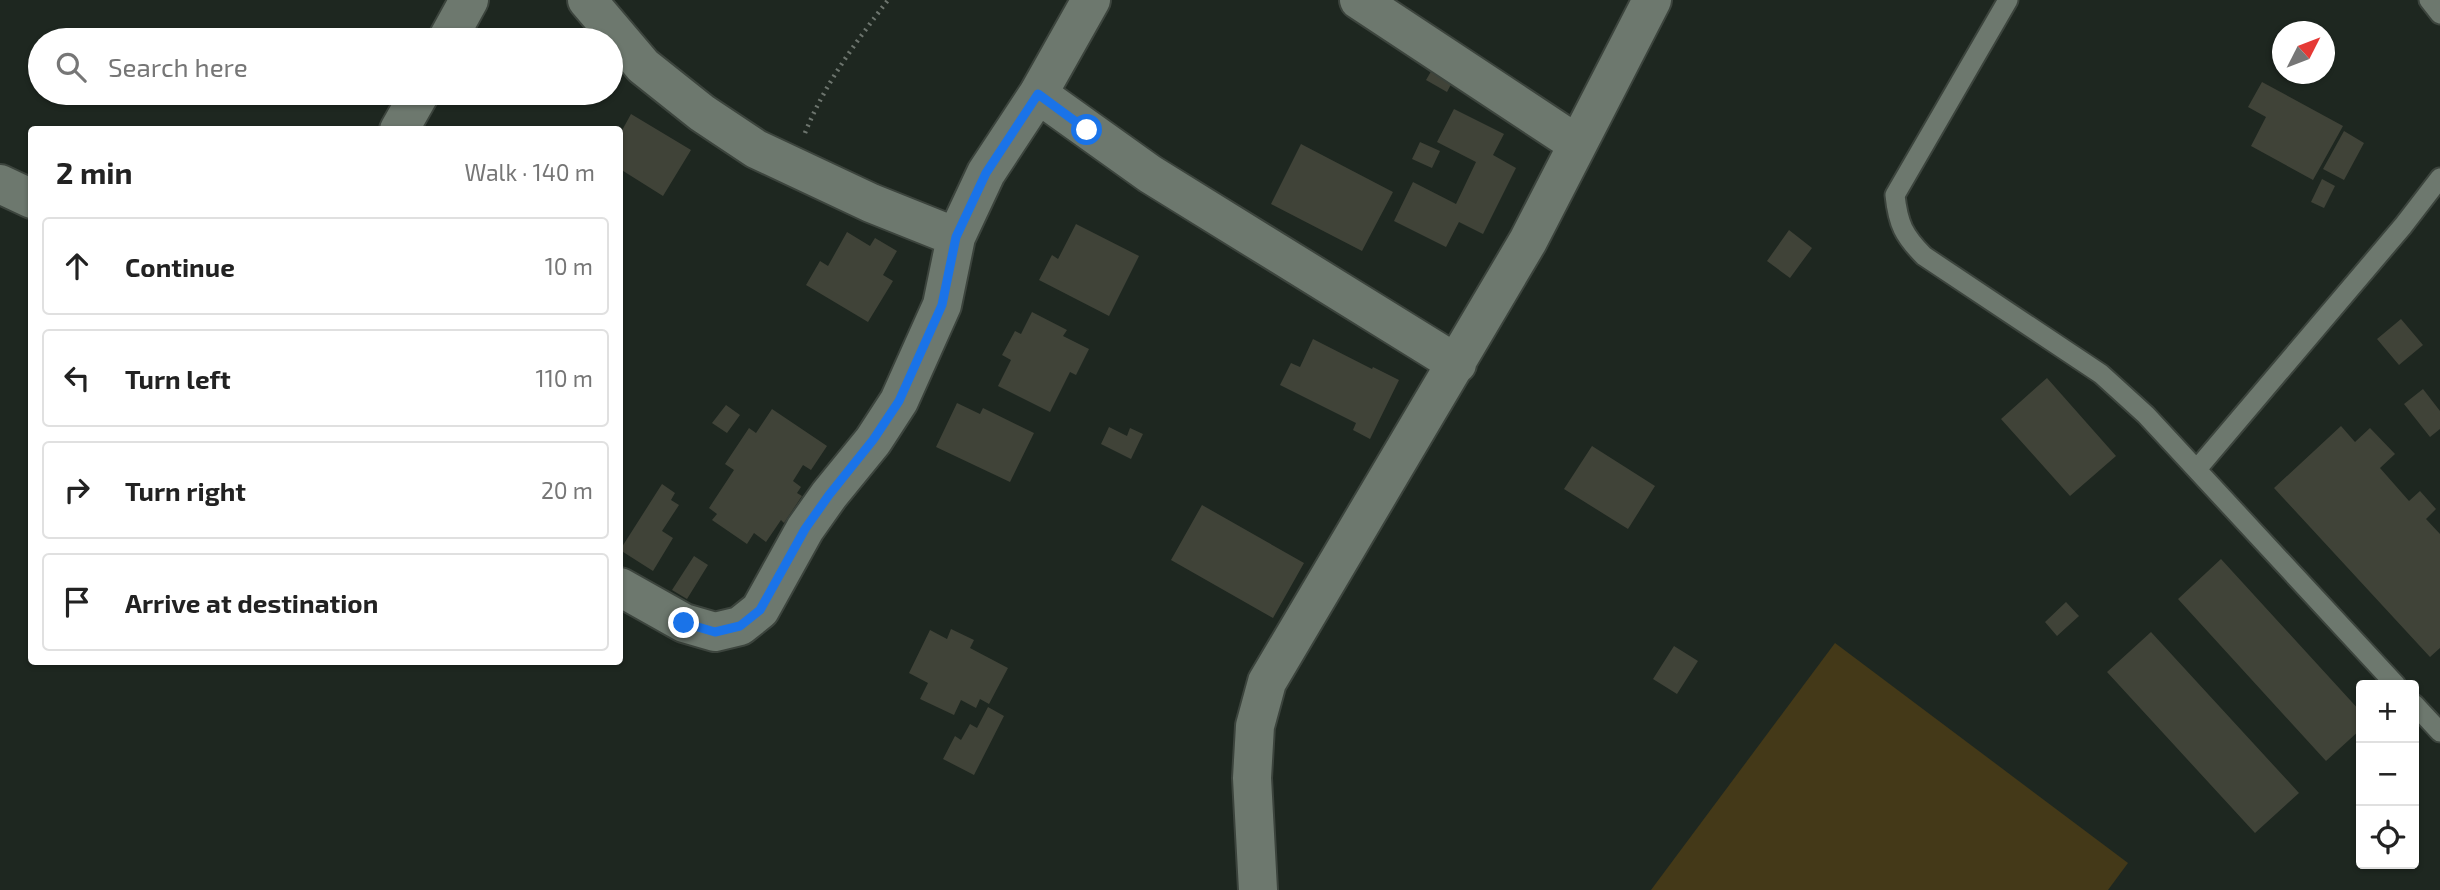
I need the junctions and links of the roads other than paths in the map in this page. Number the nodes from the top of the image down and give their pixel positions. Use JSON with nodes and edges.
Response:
{"nodes":[{"id":1,"x":469,"y":0,"type":"edge"},
{"id":2,"x":587,"y":0,"type":"edge"},
{"id":3,"x":1091,"y":0,"type":"edge"},
{"id":4,"x":1359,"y":0,"type":"edge"},
{"id":5,"x":1652,"y":0,"type":"edge"},
{"id":6,"x":2008,"y":0,"type":"edge"},
{"id":7,"x":2429,"y":0,"type":"edge"},
{"id":8,"x":2440,"y":15,"type":"edge"},
{"id":9,"x":454,"y":28,"type":"edge"},
{"id":10,"x":611,"y":28,"type":"edge"},
{"id":11,"x":623,"y":42,"type":"edge"},
{"id":12,"x":1038,"y":94,"type":"junction"},
{"id":13,"x":414,"y":105,"type":"edge"},
{"id":14,"x":401,"y":126,"type":"edge"},
{"id":15,"x":1577,"y":144,"type":"junction"},
{"id":16,"x":2440,"y":178,"type":"edge"},
{"id":17,"x":0,"y":184,"type":"edge"},
{"id":18,"x":28,"y":197,"type":"edge"},
{"id":19,"x":956,"y":237,"type":"junction"},
{"id":20,"x":1457,"y":364,"type":"junction"},
{"id":21,"x":2197,"y":469,"type":"junction"},
{"id":22,"x":623,"y":589,"type":"edge"},
{"id":23,"x":2391,"y":680,"type":"edge"},
{"id":24,"x":2419,"y":709,"type":"edge"},
{"id":25,"x":2440,"y":732,"type":"edge"},
{"id":26,"x":1258,"y":890,"type":"edge"}],
"edges":[{"from":1,"to":9,"type":"street"},
{"from":2,"to":10,"type":"street"},
{"from":3,"to":12,"type":"street"},
{"from":4,"to":15,"type":"street"},
{"from":5,"to":15,"type":"street"},
{"from":6,"to":21,"type":"lane"},
{"from":7,"to":8,"type":"lane"},
{"from":11,"to":19,"type":"street"},
{"from":12,"to":19,"type":"street"},
{"from":12,"to":20,"type":"street"},
{"from":13,"to":14,"type":"street"},
{"from":15,"to":20,"type":"street"},
{"from":16,"to":21,"type":"lane"},
{"from":17,"to":18,"type":"street"},
{"from":19,"to":22,"type":"street"},
{"from":20,"to":26,"type":"street"},
{"from":21,"to":23,"type":"lane"},
{"from":24,"to":25,"type":"lane"}]}
